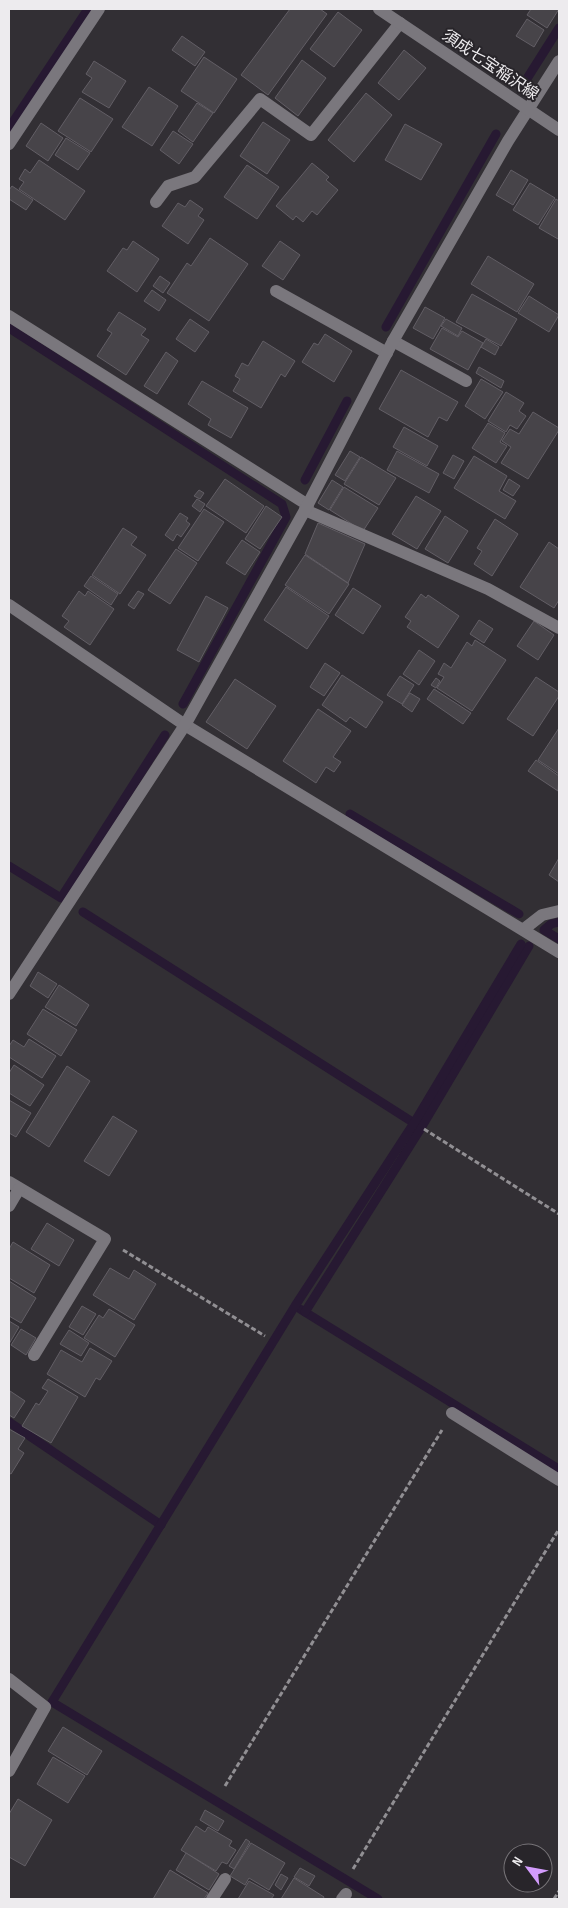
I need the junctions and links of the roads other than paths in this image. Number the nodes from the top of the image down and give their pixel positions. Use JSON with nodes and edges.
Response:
{"nodes":[{"id":1,"x":99,"y":9,"type":"edge"},
{"id":2,"x":379,"y":9,"type":"edge"},
{"id":3,"x":400,"y":23,"type":"junction"},
{"id":4,"x":559,"y":61,"type":"edge"},
{"id":5,"x":528,"y":109,"type":"junction"},
{"id":6,"x":559,"y":130,"type":"edge"},
{"id":7,"x":9,"y":144,"type":"edge"},
{"id":8,"x":156,"y":202,"type":"dead end"},
{"id":9,"x":276,"y":291,"type":"dead end"},
{"id":10,"x":9,"y":316,"type":"edge"},
{"id":11,"x":393,"y":341,"type":"junction"},
{"id":12,"x":386,"y":353,"type":"junction"},
{"id":13,"x":466,"y":381,"type":"dead end"},
{"id":14,"x":307,"y":507,"type":"junction"},
{"id":15,"x":9,"y":605,"type":"edge"},
{"id":16,"x":559,"y":628,"type":"edge"},
{"id":17,"x":185,"y":725,"type":"junction"},
{"id":18,"x":559,"y":912,"type":"edge"},
{"id":19,"x":524,"y":929,"type":"junction"},
{"id":20,"x":559,"y":952,"type":"edge"},
{"id":21,"x":9,"y":994,"type":"edge"},
{"id":22,"x":14,"y":1185,"type":"edge"},
{"id":23,"x":9,"y":1206,"type":"edge"},
{"id":24,"x":34,"y":1354,"type":"dead end"},
{"id":25,"x":452,"y":1413,"type":"road end"},
{"id":26,"x":559,"y":1480,"type":"edge"},
{"id":27,"x":9,"y":1680,"type":"edge"},
{"id":28,"x":9,"y":1771,"type":"edge"},
{"id":29,"x":224,"y":1879,"type":"dead end"},
{"id":30,"x":212,"y":1899,"type":"edge"}],
"edges":[{"from":1,"to":7,"type":"street"},
{"from":2,"to":3,"type":"street","name":"須成七宝稲沢線"},
{"from":3,"to":5,"type":"street","name":"須成七宝稲沢線"},
{"from":3,"to":8,"type":"street"},
{"from":4,"to":5,"type":"street"},
{"from":5,"to":6,"type":"street","name":"須成七宝稲沢線"},
{"from":5,"to":11,"type":"street"},
{"from":9,"to":12,"type":"street"},
{"from":10,"to":14,"type":"street"},
{"from":11,"to":12,"type":"street"},
{"from":11,"to":13,"type":"street"},
{"from":12,"to":14,"type":"street"},
{"from":14,"to":16,"type":"street"},
{"from":14,"to":17,"type":"street"},
{"from":15,"to":17,"type":"street"},
{"from":17,"to":19,"type":"street"},
{"from":17,"to":21,"type":"street"},
{"from":18,"to":19,"type":"street"},
{"from":19,"to":20,"type":"street"},
{"from":22,"to":23,"type":"street"},
{"from":22,"to":24,"type":"street"},
{"from":25,"to":26,"type":"street"},
{"from":27,"to":28,"type":"street"},
{"from":29,"to":30,"type":"street"}]}
